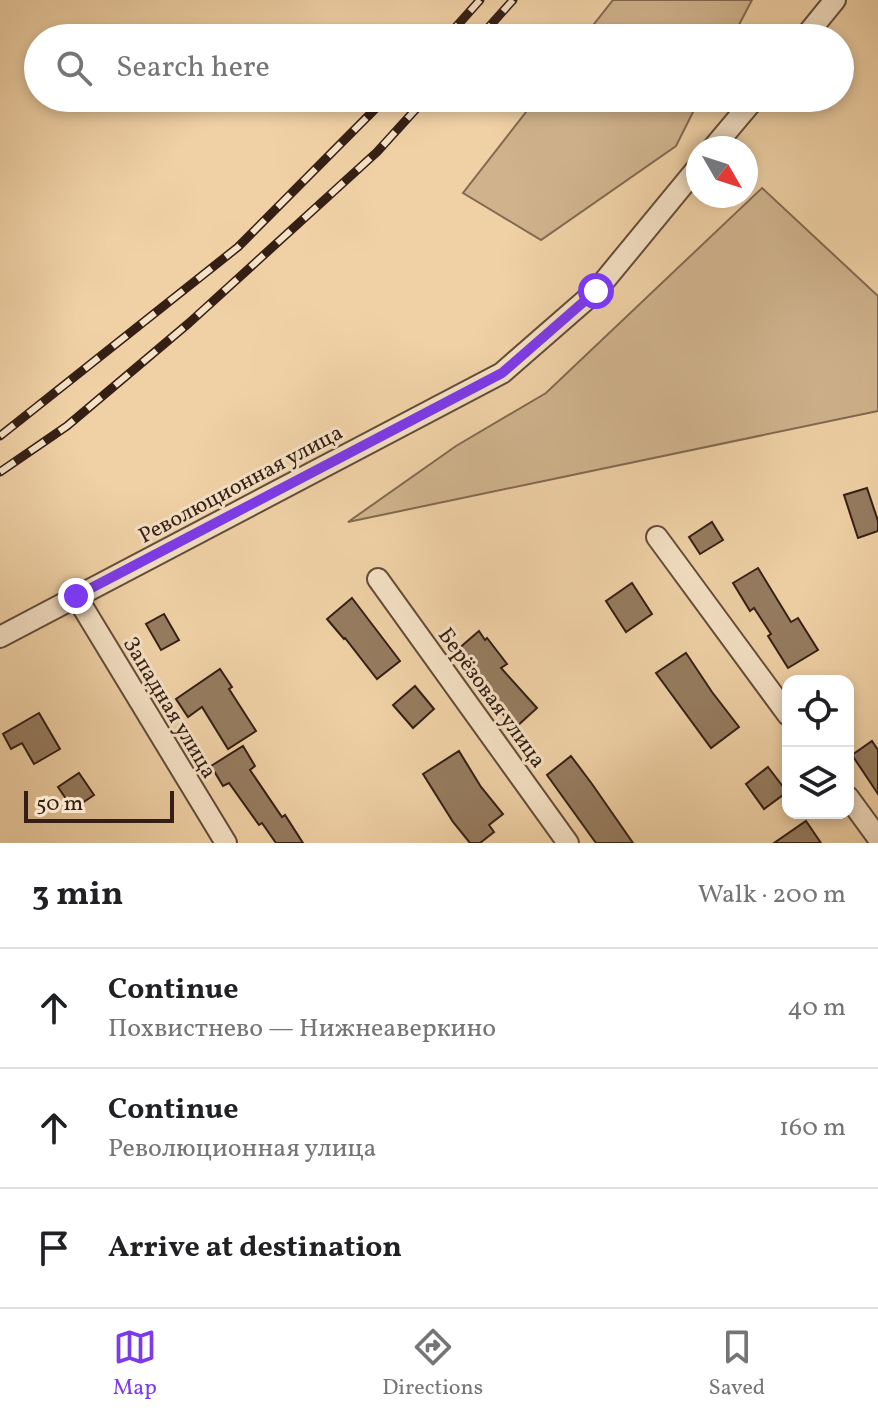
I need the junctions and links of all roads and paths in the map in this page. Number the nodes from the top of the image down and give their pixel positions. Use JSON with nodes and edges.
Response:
{"nodes":[{"id":1,"x":835,"y":0,"type":"edge"},
{"id":2,"x":815,"y":24,"type":"edge"},
{"id":3,"x":743,"y":112,"type":"edge"},
{"id":4,"x":723,"y":136,"type":"edge"},
{"id":5,"x":686,"y":182,"type":"edge"},
{"id":6,"x":657,"y":537,"type":"dead end"},
{"id":7,"x":378,"y":579,"type":"dead end"},
{"id":8,"x":76,"y":596,"type":"junction"},
{"id":9,"x":0,"y":637,"type":"edge"},
{"id":10,"x":782,"y":707,"type":"edge"},
{"id":11,"x":854,"y":805,"type":"edge"},
{"id":12,"x":878,"y":838,"type":"edge"},
{"id":13,"x":226,"y":843,"type":"edge"},
{"id":14,"x":568,"y":843,"type":"edge"}],
"edges":[{"from":1,"to":2,"type":"street"},
{"from":3,"to":4,"type":"street"},
{"from":5,"to":8,"type":"street","name":"Революционная улица"},
{"from":6,"to":10,"type":"street"},
{"from":7,"to":14,"type":"street","name":"Берёзовая улица"},
{"from":8,"to":9,"type":"street","name":"Революционная улица"},
{"from":8,"to":13,"type":"street","name":"Западная улица"},
{"from":11,"to":12,"type":"street"}]}
